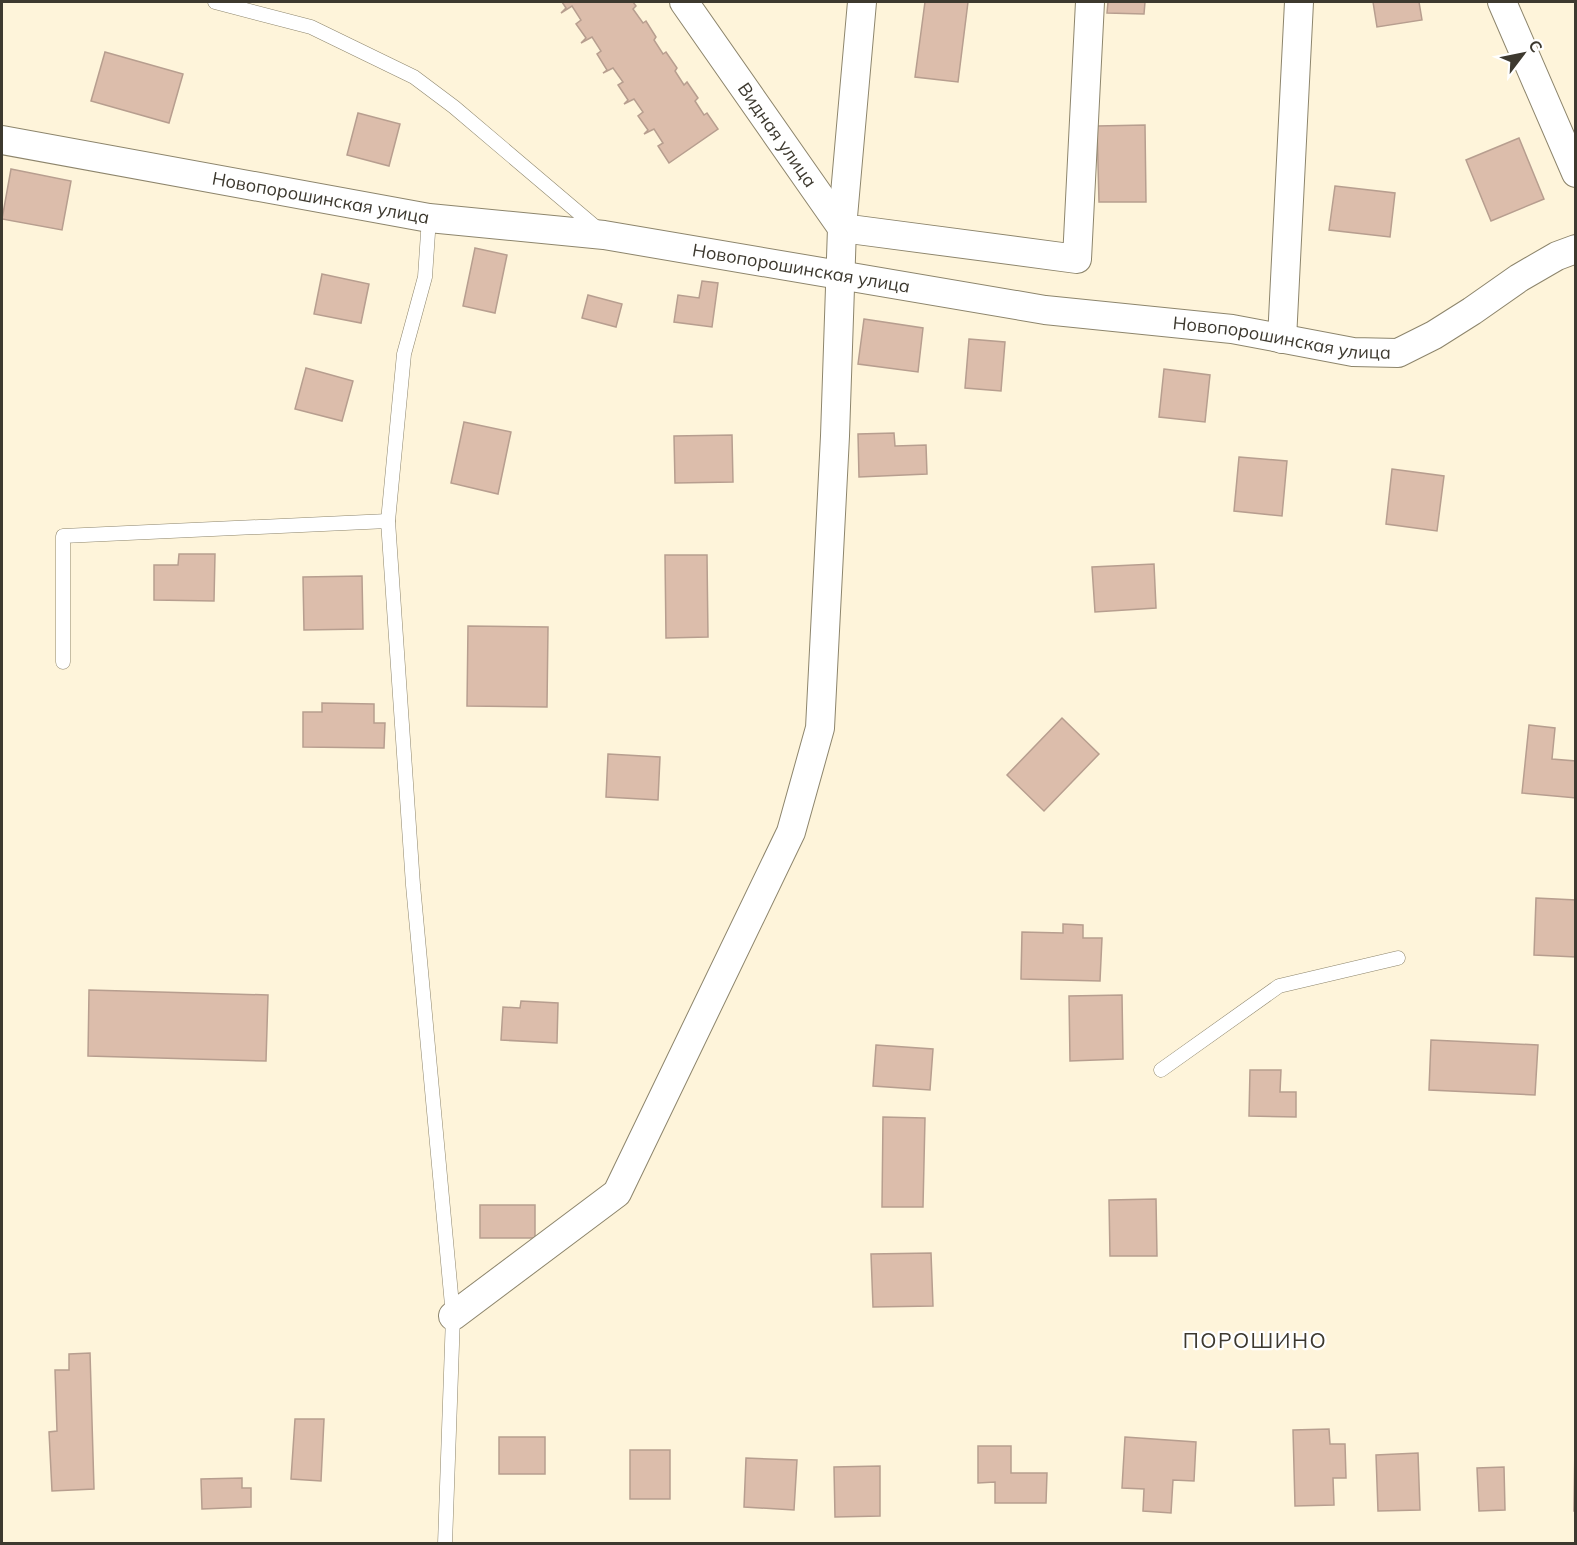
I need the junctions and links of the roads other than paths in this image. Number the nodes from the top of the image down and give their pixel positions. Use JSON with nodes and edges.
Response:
{"nodes":[{"id":1,"x":215,"y":2,"type":"edge"},
{"id":2,"x":684,"y":2,"type":"edge"},
{"id":3,"x":862,"y":2,"type":"edge"},
{"id":4,"x":1090,"y":2,"type":"edge"},
{"id":5,"x":1299,"y":2,"type":"edge"},
{"id":6,"x":1502,"y":2,"type":"edge"},
{"id":7,"x":2,"y":140,"type":"edge"},
{"id":8,"x":1575,"y":173,"type":"edge"},
{"id":9,"x":429,"y":218,"type":"junction"},
{"id":10,"x":842,"y":228,"type":"junction"},
{"id":11,"x":604,"y":235,"type":"junction"},
{"id":12,"x":1575,"y":249,"type":"edge"},
{"id":13,"x":842,"y":277,"type":"junction"},
{"id":14,"x":1282,"y":339,"type":"junction"},
{"id":15,"x":388,"y":521,"type":"junction"},
{"id":16,"x":63,"y":662,"type":"dead end"},
{"id":17,"x":1398,"y":958,"type":"dead end"},
{"id":18,"x":1161,"y":1070,"type":"dead end"},
{"id":19,"x":453,"y":1316,"type":"junction"},
{"id":20,"x":445,"y":1544,"type":"edge"}],
"edges":[{"from":1,"to":11,"type":"lane"},
{"from":2,"to":10,"type":"street","name":"Видная улица"},
{"from":3,"to":10,"type":"street"},
{"from":4,"to":10,"type":"street"},
{"from":5,"to":14,"type":"street"},
{"from":6,"to":8,"type":"street"},
{"from":7,"to":9,"type":"street","name":"Новопорошинская улица"},
{"from":9,"to":11,"type":"street","name":"Новопорошинская улица"},
{"from":9,"to":15,"type":"lane"},
{"from":10,"to":13,"type":"street"},
{"from":11,"to":13,"type":"street","name":"Новопорошинская улица"},
{"from":12,"to":14,"type":"street","name":"Новопорошинская улица"},
{"from":13,"to":14,"type":"street","name":"Новопорошинская улица"},
{"from":13,"to":19,"type":"street"},
{"from":15,"to":16,"type":"lane"},
{"from":15,"to":19,"type":"lane"},
{"from":17,"to":18,"type":"lane"},
{"from":19,"to":20,"type":"lane"}]}
